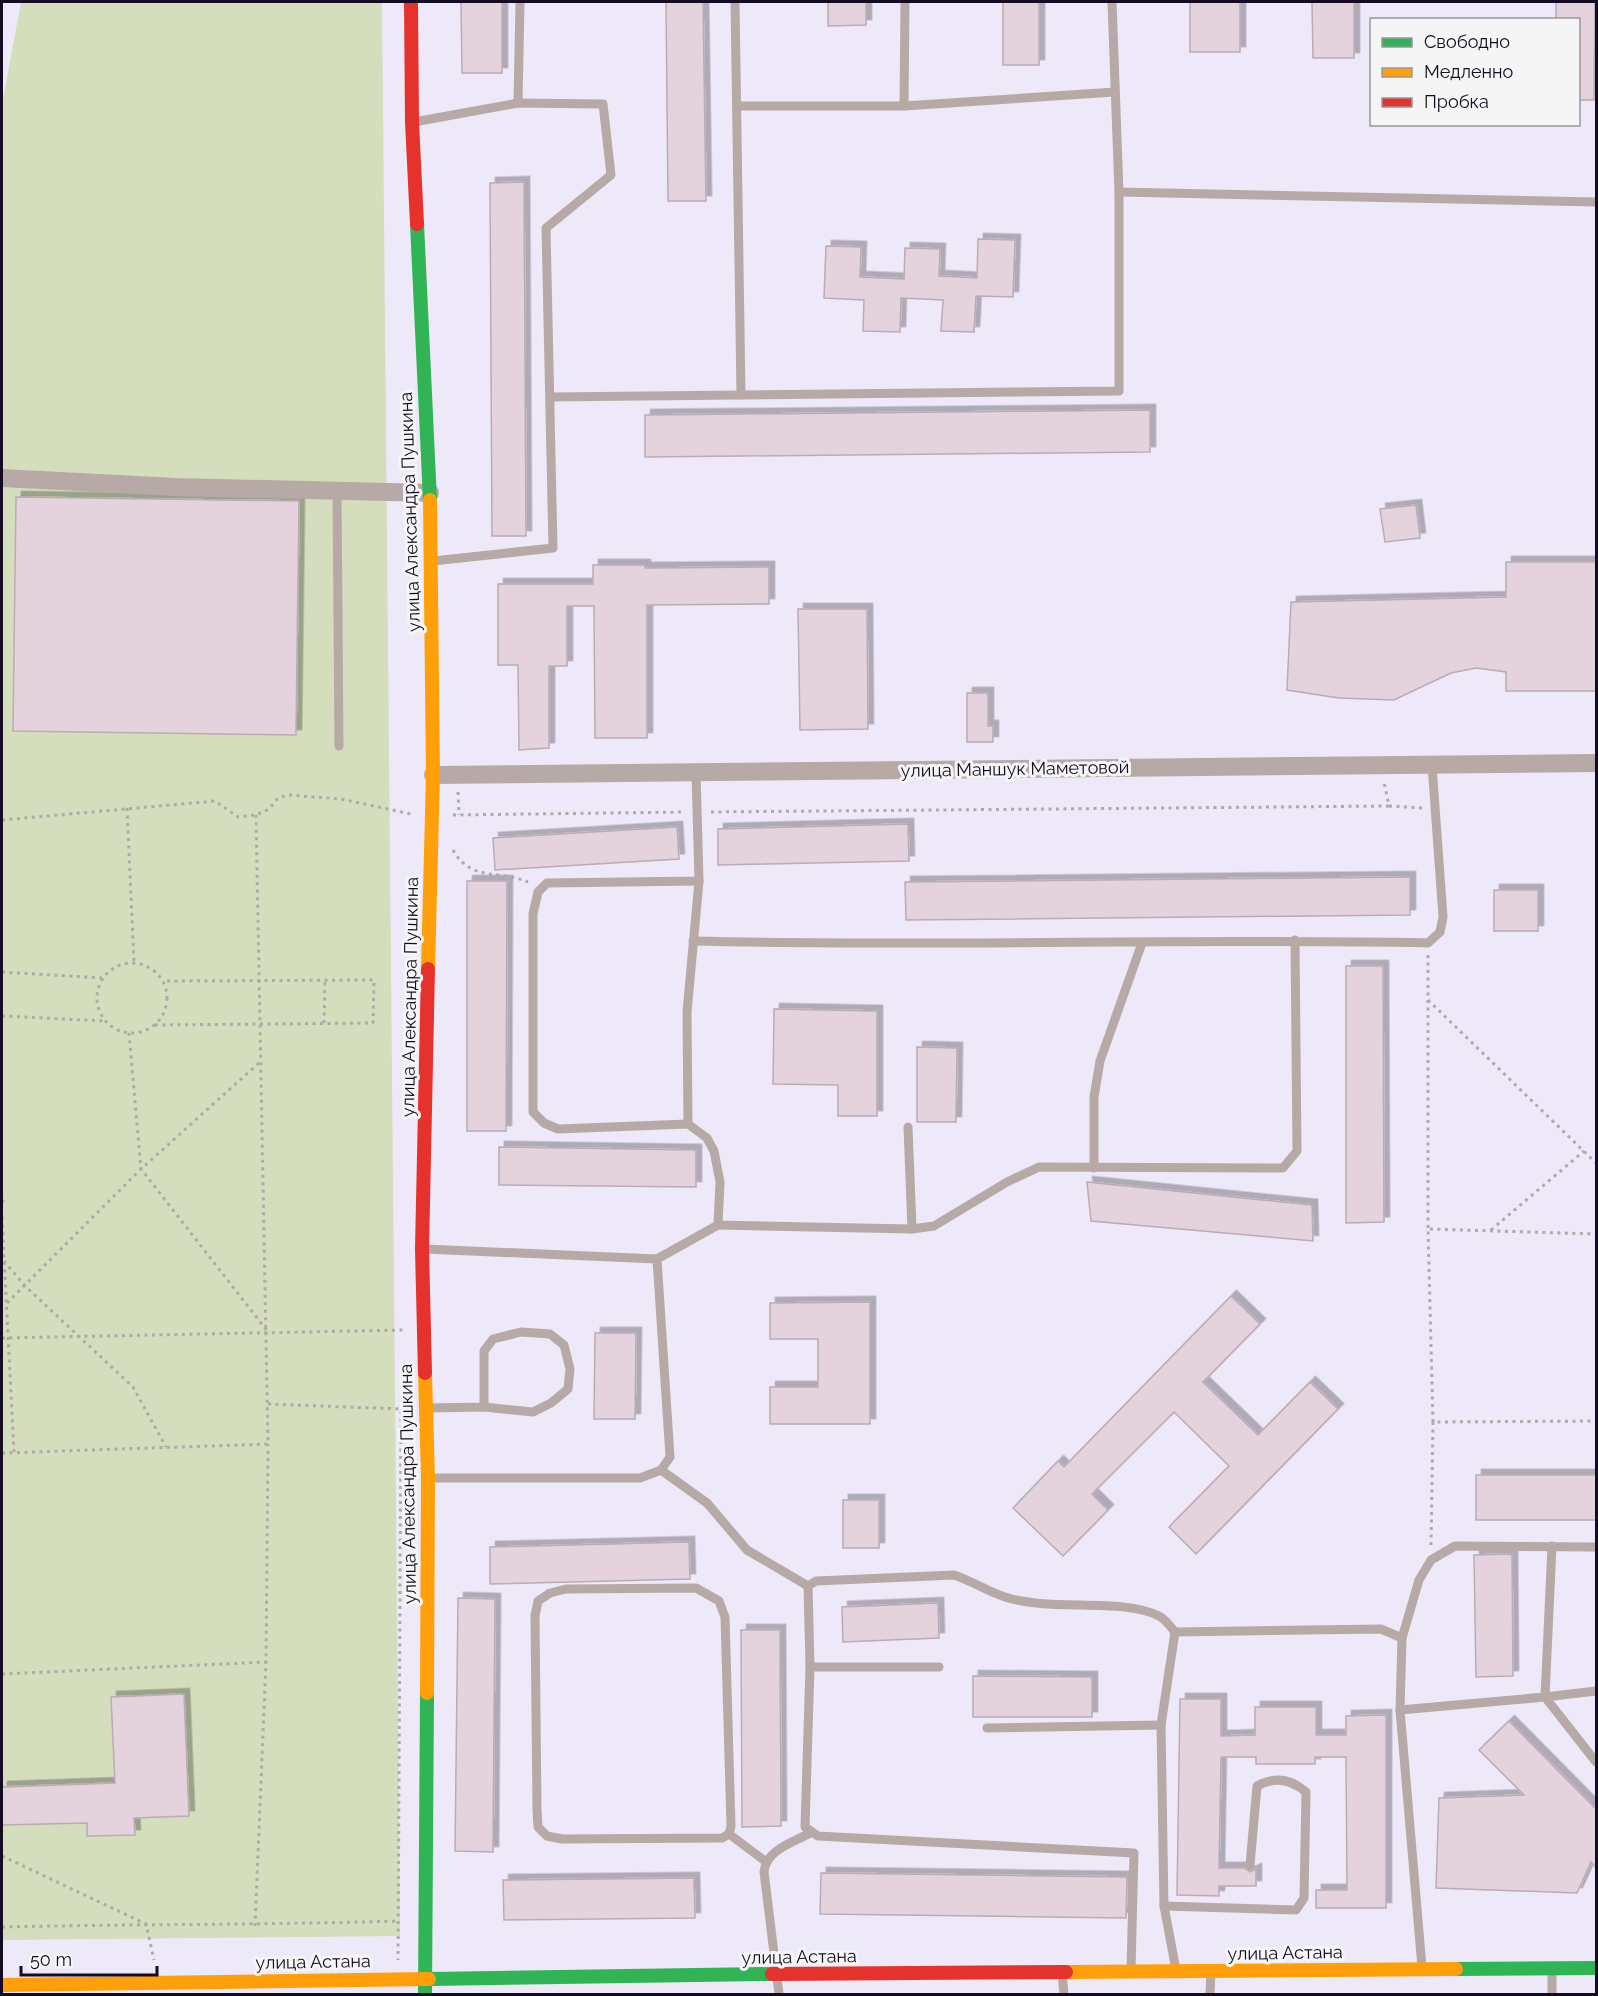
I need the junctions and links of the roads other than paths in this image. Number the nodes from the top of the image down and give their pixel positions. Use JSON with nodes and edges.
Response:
{"nodes":[{"id":1,"x":411,"y":2,"type":"edge"},
{"id":2,"x":520,"y":2,"type":"edge"},
{"id":3,"x":735,"y":2,"type":"edge"},
{"id":4,"x":905,"y":2,"type":"edge"},
{"id":5,"x":1112,"y":2,"type":"edge"},
{"id":6,"x":1115,"y":93,"type":"junction"},
{"id":7,"x":518,"y":103,"type":"junction"},
{"id":8,"x":737,"y":106,"type":"junction"},
{"id":9,"x":904,"y":106,"type":"junction"},
{"id":10,"x":412,"y":122,"type":"junction"},
{"id":11,"x":1119,"y":192,"type":"junction"},
{"id":12,"x":1596,"y":202,"type":"edge"},
{"id":13,"x":741,"y":395,"type":"junction"},
{"id":14,"x":550,"y":397,"type":"junction"},
{"id":15,"x":2,"y":478,"type":"edge"},
{"id":16,"x":337,"y":491,"type":"junction"},
{"id":17,"x":430,"y":493,"type":"junction"},
{"id":18,"x":430,"y":561,"type":"junction"},
{"id":19,"x":339,"y":746,"type":"dead end"},
{"id":20,"x":1596,"y":763,"type":"edge"},
{"id":21,"x":1432,"y":765,"type":"junction"},
{"id":22,"x":696,"y":773,"type":"junction"},
{"id":23,"x":433,"y":775,"type":"junction"},
{"id":24,"x":699,"y":881,"type":"junction"},
{"id":25,"x":693,"y":940,"type":"junction"},
{"id":26,"x":1295,"y":940,"type":"junction"},
{"id":27,"x":1143,"y":943,"type":"junction"},
{"id":28,"x":688,"y":1124,"type":"junction"},
{"id":29,"x":908,"y":1127,"type":"dead end"},
{"id":30,"x":1094,"y":1168,"type":"junction"},
{"id":31,"x":718,"y":1225,"type":"junction"},
{"id":32,"x":912,"y":1229,"type":"junction"},
{"id":33,"x":422,"y":1249,"type":"junction"},
{"id":34,"x":657,"y":1259,"type":"junction"},
{"id":35,"x":484,"y":1407,"type":"junction"},
{"id":36,"x":426,"y":1408,"type":"junction"},
{"id":37,"x":661,"y":1470,"type":"junction"},
{"id":38,"x":428,"y":1478,"type":"junction"},
{"id":39,"x":1552,"y":1546,"type":"junction"},
{"id":40,"x":1596,"y":1547,"type":"edge"},
{"id":41,"x":808,"y":1586,"type":"junction"},
{"id":42,"x":1175,"y":1632,"type":"junction"},
{"id":43,"x":1402,"y":1638,"type":"junction"},
{"id":44,"x":810,"y":1667,"type":"junction"},
{"id":45,"x":939,"y":1667,"type":"dead end"},
{"id":46,"x":1596,"y":1691,"type":"edge"},
{"id":47,"x":1545,"y":1697,"type":"junction"},
{"id":48,"x":1400,"y":1710,"type":"junction"},
{"id":49,"x":1161,"y":1725,"type":"junction"},
{"id":50,"x":987,"y":1728,"type":"dead end"},
{"id":51,"x":1596,"y":1762,"type":"edge"},
{"id":52,"x":810,"y":1833,"type":"junction"},
{"id":53,"x":729,"y":1834,"type":"junction"},
{"id":54,"x":765,"y":1861,"type":"junction"},
{"id":55,"x":1250,"y":1865,"type":"dead end"},
{"id":56,"x":1164,"y":1905,"type":"junction"},
{"id":57,"x":1596,"y":1968,"type":"edge"},
{"id":58,"x":1552,"y":1969,"type":"junction"},
{"id":59,"x":1423,"y":1970,"type":"junction"},
{"id":60,"x":1131,"y":1972,"type":"junction"},
{"id":61,"x":1177,"y":1972,"type":"junction"},
{"id":62,"x":1211,"y":1972,"type":"junction"},
{"id":63,"x":1062,"y":1973,"type":"junction"},
{"id":64,"x":778,"y":1975,"type":"junction"},
{"id":65,"x":424,"y":1978,"type":"junction"},
{"id":66,"x":330,"y":1980,"type":"junction"},
{"id":67,"x":2,"y":1985,"type":"edge"},
{"id":68,"x":204,"y":1988,"type":"edge"},
{"id":69,"x":329,"y":1995,"type":"edge"},
{"id":70,"x":425,"y":1995,"type":"edge"},
{"id":71,"x":779,"y":1995,"type":"edge"},
{"id":72,"x":1064,"y":1995,"type":"edge"},
{"id":73,"x":1210,"y":1995,"type":"edge"},
{"id":74,"x":1552,"y":1995,"type":"edge"}],
"edges":[{"from":1,"to":10,"type":"street","name":"улица Александра Пушкина"},
{"from":2,"to":7,"type":"lane"},
{"from":3,"to":8,"type":"lane"},
{"from":4,"to":9,"type":"lane"},
{"from":5,"to":6,"type":"lane"},
{"from":6,"to":9,"type":"lane"},
{"from":6,"to":11,"type":"lane"},
{"from":7,"to":10,"type":"lane"},
{"from":7,"to":14,"type":"lane"},
{"from":8,"to":9,"type":"lane"},
{"from":8,"to":13,"type":"lane"},
{"from":10,"to":17,"type":"street","name":"улица Александра Пушкина"},
{"from":11,"to":12,"type":"lane"},
{"from":11,"to":13,"type":"lane"},
{"from":13,"to":14,"type":"lane"},
{"from":14,"to":18,"type":"lane"},
{"from":15,"to":16,"type":"street"},
{"from":16,"to":17,"type":"street"},
{"from":16,"to":19,"type":"lane"},
{"from":17,"to":18,"type":"street","name":"улица Александра Пушкина"},
{"from":18,"to":23,"type":"street","name":"улица Александра Пушкина"},
{"from":20,"to":21,"type":"street","name":"улица Маншук Маметовой"},
{"from":21,"to":22,"type":"street","name":"улица Маншук Маметовой"},
{"from":21,"to":26,"type":"lane"},
{"from":22,"to":23,"type":"street","name":"улица Маншук Маметовой"},
{"from":22,"to":24,"type":"lane"},
{"from":23,"to":33,"type":"street","name":"улица Александра Пушкина"},
{"from":24,"to":25,"type":"lane"},
{"from":24,"to":28,"type":"lane"},
{"from":25,"to":27,"type":"lane"},
{"from":25,"to":28,"type":"lane"},
{"from":26,"to":27,"type":"lane"},
{"from":26,"to":30,"type":"lane"},
{"from":27,"to":30,"type":"lane"},
{"from":28,"to":31,"type":"lane"},
{"from":29,"to":32,"type":"lane"},
{"from":30,"to":32,"type":"lane"},
{"from":31,"to":32,"type":"lane"},
{"from":31,"to":34,"type":"lane"},
{"from":33,"to":34,"type":"lane"},
{"from":33,"to":36,"type":"street","name":"улица Александра Пушкина"},
{"from":34,"to":37,"type":"lane"},
{"from":35,"to":35,"type":"lane"},
{"from":35,"to":36,"type":"lane"},
{"from":36,"to":38,"type":"street","name":"улица Александра Пушкина"},
{"from":37,"to":38,"type":"lane"},
{"from":37,"to":41,"type":"lane"},
{"from":38,"to":65,"type":"street","name":"улица Александра Пушкина"},
{"from":39,"to":40,"type":"lane"},
{"from":39,"to":43,"type":"lane"},
{"from":39,"to":47,"type":"lane"},
{"from":41,"to":42,"type":"lane"},
{"from":41,"to":44,"type":"lane"},
{"from":42,"to":43,"type":"lane"},
{"from":42,"to":49,"type":"lane"},
{"from":43,"to":48,"type":"lane"},
{"from":44,"to":45,"type":"lane"},
{"from":44,"to":52,"type":"lane"},
{"from":46,"to":47,"type":"lane"},
{"from":47,"to":48,"type":"lane"},
{"from":47,"to":51,"type":"lane"},
{"from":48,"to":59,"type":"lane"},
{"from":49,"to":50,"type":"lane"},
{"from":49,"to":56,"type":"lane"},
{"from":52,"to":54,"type":"lane"},
{"from":52,"to":60,"type":"lane"},
{"from":53,"to":53,"type":"lane"},
{"from":53,"to":54,"type":"lane"},
{"from":54,"to":64,"type":"lane"},
{"from":55,"to":56,"type":"lane"},
{"from":56,"to":61,"type":"lane"},
{"from":57,"to":58,"type":"street","name":"улица Астана"},
{"from":58,"to":59,"type":"street","name":"улица Астана"},
{"from":58,"to":74,"type":"lane"},
{"from":59,"to":62,"type":"street","name":"улица Астана"},
{"from":60,"to":61,"type":"street","name":"улица Астана"},
{"from":60,"to":63,"type":"street","name":"улица Астана"},
{"from":61,"to":62,"type":"street","name":"улица Астана"},
{"from":62,"to":73,"type":"lane"},
{"from":63,"to":64,"type":"street","name":"улица Астана"},
{"from":63,"to":72,"type":"lane"},
{"from":64,"to":65,"type":"street","name":"улица Астана"},
{"from":64,"to":71,"type":"lane"},
{"from":65,"to":66,"type":"street","name":"улица Астана"},
{"from":65,"to":70,"type":"street","name":"улица Александра Пушкина"},
{"from":66,"to":68,"type":"street","name":"улица Астана"},
{"from":66,"to":69,"type":"lane"},
{"from":67,"to":68,"type":"street","name":"улица Астана"}]}
